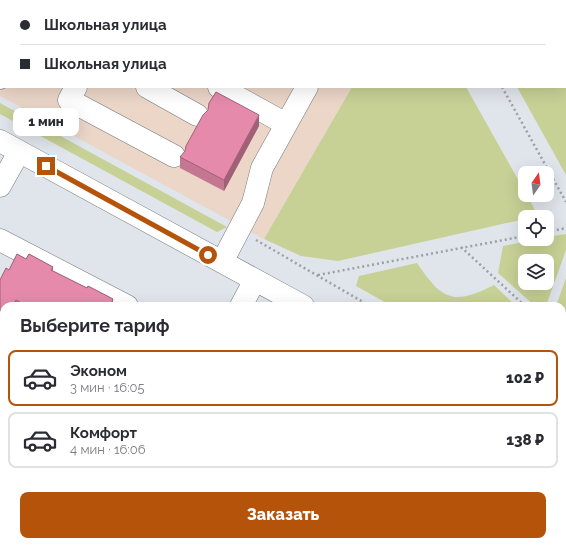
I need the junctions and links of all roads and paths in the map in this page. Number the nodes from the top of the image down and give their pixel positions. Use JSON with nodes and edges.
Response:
{"nodes":[{"id":1,"x":75,"y":88,"type":"edge"},
{"id":2,"x":149,"y":88,"type":"edge"},
{"id":3,"x":221,"y":88,"type":"edge"},
{"id":4,"x":306,"y":88,"type":"edge"},
{"id":5,"x":503,"y":88,"type":"edge"},
{"id":6,"x":197,"y":115,"type":"dead end"},
{"id":7,"x":286,"y":124,"type":"junction"},
{"id":8,"x":0,"y":141,"type":"edge"},
{"id":9,"x":19,"y":152,"type":"junction"},
{"id":10,"x":174,"y":156,"type":"dead end"},
{"id":11,"x":0,"y":186,"type":"edge"},
{"id":12,"x":566,"y":202,"type":"edge"},
{"id":13,"x":566,"y":228,"type":"edge"},
{"id":14,"x":239,"y":230,"type":"junction"},
{"id":15,"x":554,"y":231,"type":"edge"},
{"id":16,"x":518,"y":237,"type":"edge"},
{"id":17,"x":0,"y":240,"type":"edge"},
{"id":18,"x":461,"y":247,"type":"junction"},
{"id":19,"x":222,"y":262,"type":"junction"},
{"id":20,"x":318,"y":275,"type":"junction"},
{"id":21,"x":255,"y":280,"type":"junction"},
{"id":22,"x":119,"y":302,"type":"edge"},
{"id":23,"x":243,"y":302,"type":"edge"},
{"id":24,"x":296,"y":302,"type":"edge"},
{"id":25,"x":363,"y":302,"type":"edge"},
{"id":26,"x":521,"y":302,"type":"edge"}],
"edges":[{"from":1,"to":10,"type":"street"},
{"from":2,"to":6,"type":"street"},
{"from":3,"to":7,"type":"street"},
{"from":4,"to":7,"type":"street"},
{"from":5,"to":12,"type":"path"},
{"from":7,"to":14,"type":"street"},
{"from":8,"to":9,"type":"street"},
{"from":9,"to":11,"type":"street"},
{"from":9,"to":19,"type":"street"},
{"from":13,"to":15,"type":"path"},
{"from":14,"to":19,"type":"street"},
{"from":14,"to":20,"type":"path"},
{"from":16,"to":18,"type":"path"},
{"from":17,"to":22,"type":"street"},
{"from":18,"to":20,"type":"path"},
{"from":18,"to":26,"type":"path"},
{"from":19,"to":21,"type":"street"},
{"from":20,"to":25,"type":"path"},
{"from":21,"to":23,"type":"street"},
{"from":21,"to":24,"type":"street"}]}
